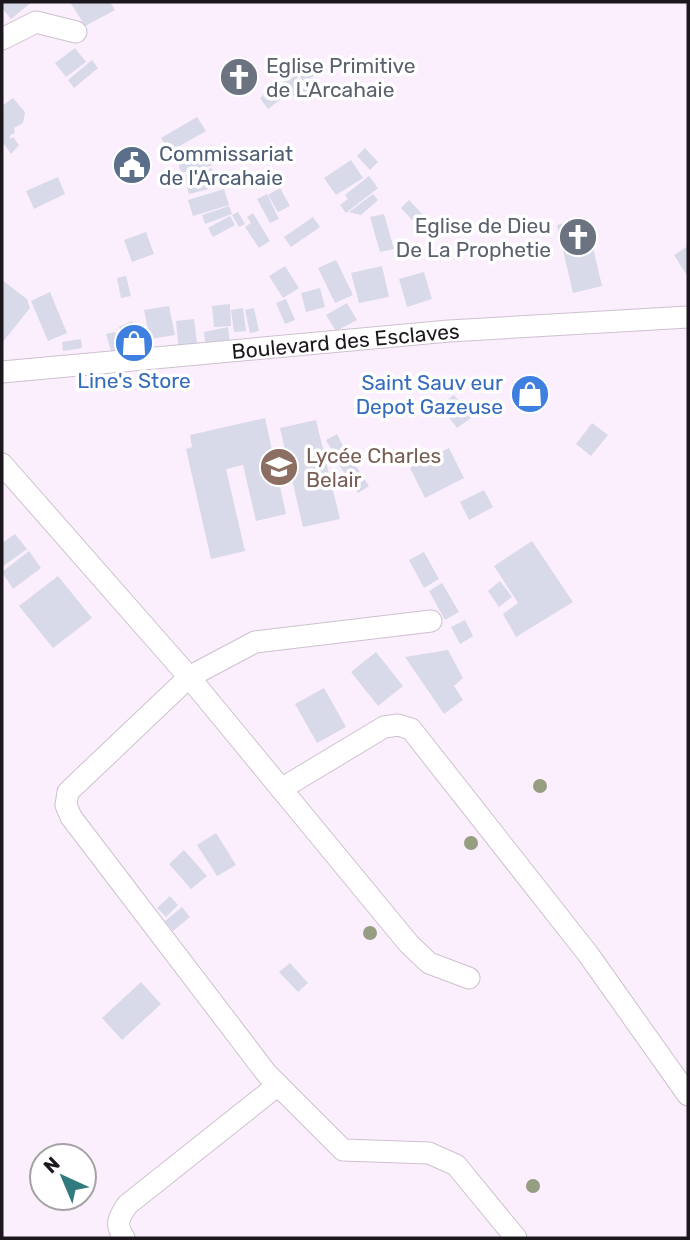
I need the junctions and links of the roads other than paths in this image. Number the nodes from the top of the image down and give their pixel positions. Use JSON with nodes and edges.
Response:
{"nodes":[{"id":1,"x":76,"y":32,"type":"dead end"},
{"id":2,"x":2,"y":39,"type":"edge"},
{"id":3,"x":688,"y":317,"type":"edge"},
{"id":4,"x":2,"y":372,"type":"edge"},
{"id":5,"x":2,"y":464,"type":"edge"},
{"id":6,"x":431,"y":621,"type":"dead end"},
{"id":7,"x":189,"y":677,"type":"junction"},
{"id":8,"x":281,"y":789,"type":"junction"},
{"id":9,"x":469,"y":978,"type":"dead end"},
{"id":10,"x":278,"y":1084,"type":"junction"},
{"id":11,"x":688,"y":1095,"type":"edge"},
{"id":12,"x":124,"y":1238,"type":"edge"},
{"id":13,"x":516,"y":1238,"type":"edge"}],
"edges":[{"from":1,"to":2,"type":"street"},
{"from":3,"to":4,"type":"street","name":"Boulevard des Esclaves"},
{"from":5,"to":7,"type":"street"},
{"from":6,"to":7,"type":"street"},
{"from":7,"to":8,"type":"street"},
{"from":7,"to":10,"type":"street"},
{"from":8,"to":9,"type":"street"},
{"from":8,"to":11,"type":"street"},
{"from":10,"to":12,"type":"street"},
{"from":10,"to":13,"type":"street"}]}
